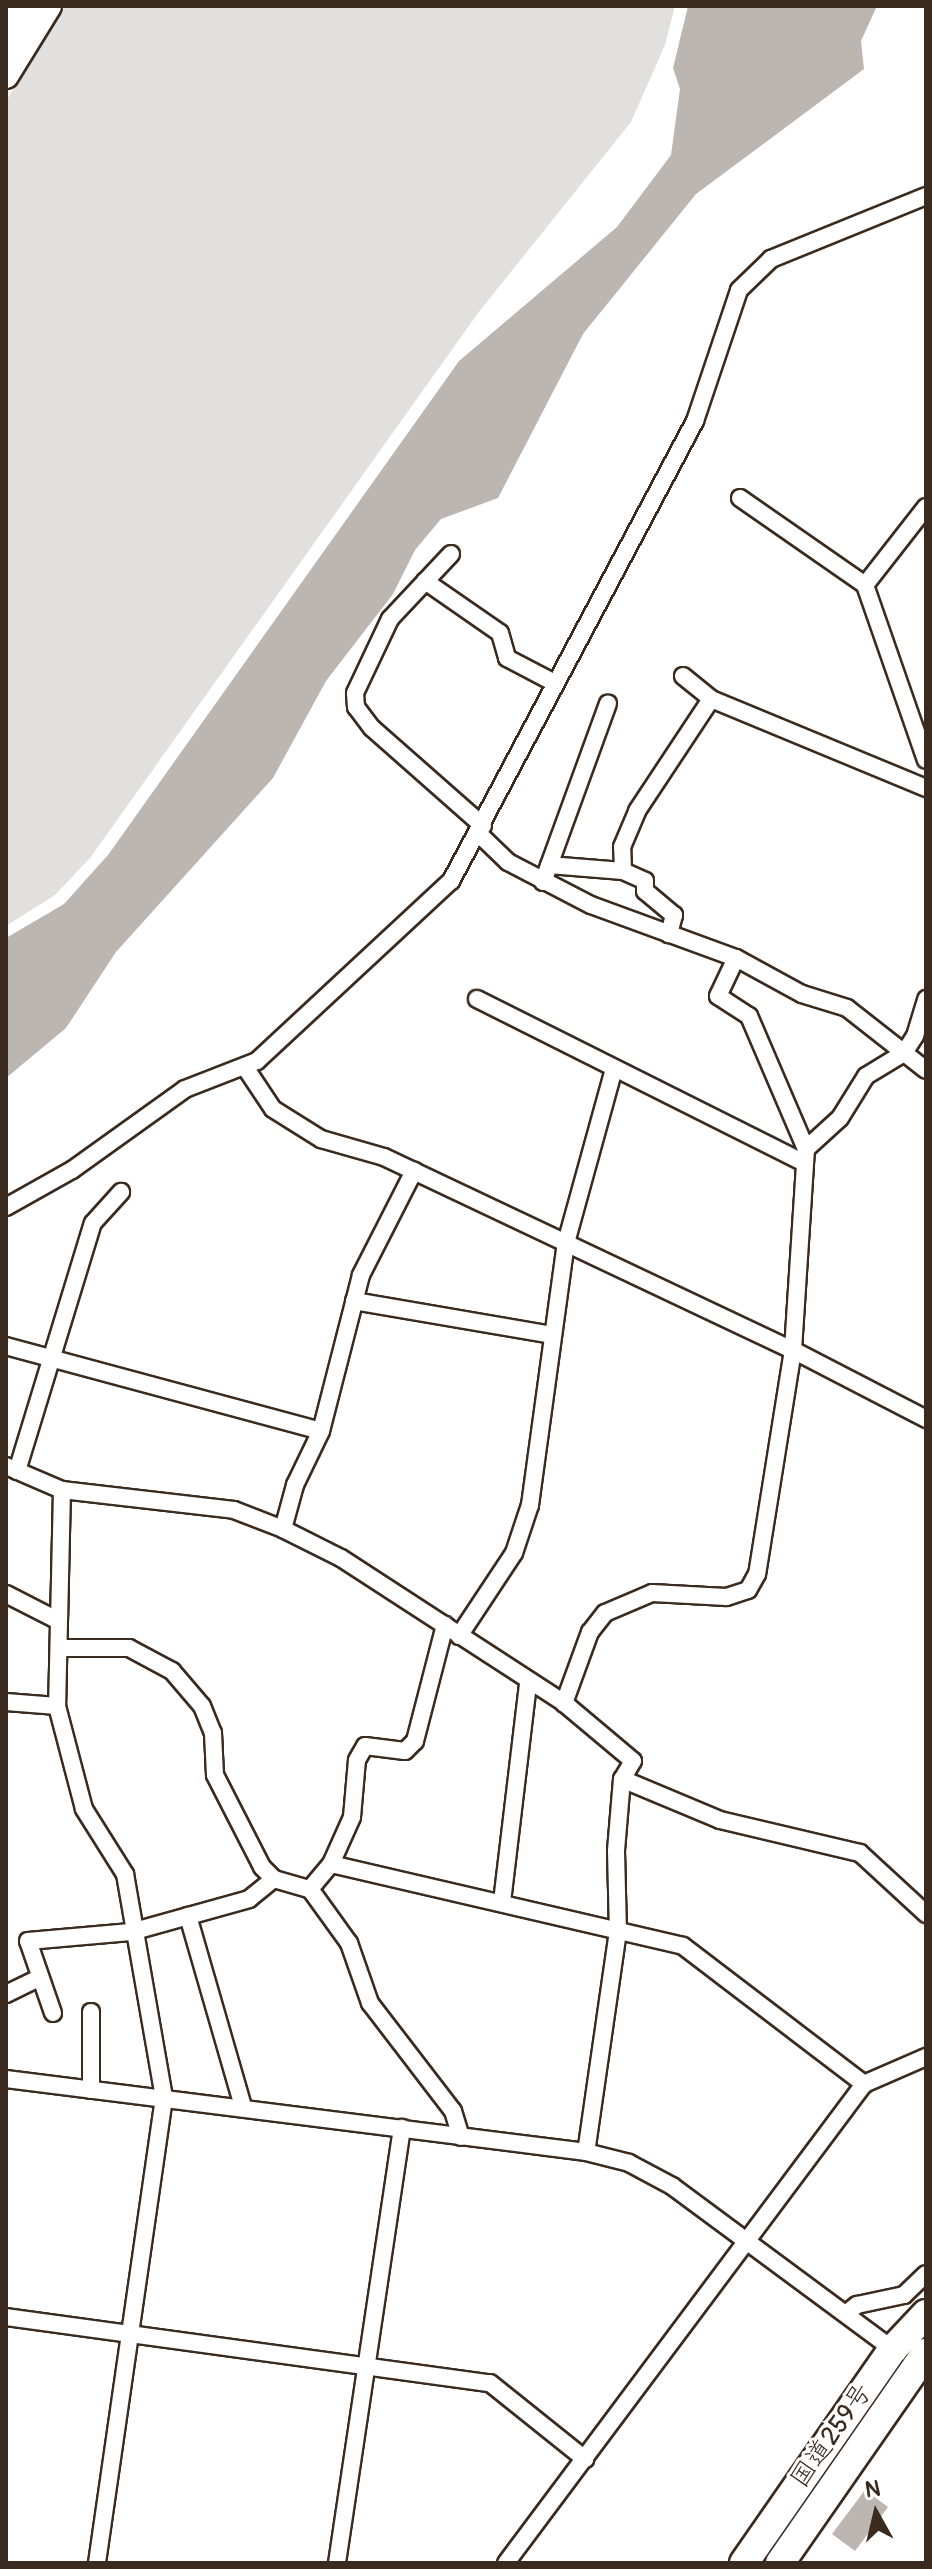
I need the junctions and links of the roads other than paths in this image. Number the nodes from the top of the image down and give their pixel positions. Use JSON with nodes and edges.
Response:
{"nodes":[{"id":1,"x":9,"y":6,"type":"edge"},
{"id":2,"x":33,"y":6,"type":"edge"},
{"id":3,"x":49,"y":6,"type":"edge"},
{"id":4,"x":6,"y":12,"type":"edge"},
{"id":5,"x":6,"y":47,"type":"edge"},
{"id":6,"x":6,"y":76,"type":"edge"},
{"id":7,"x":926,"y":196,"type":"edge"},
{"id":8,"x":740,"y":498,"type":"dead end"},
{"id":9,"x":926,"y":507,"type":"edge"},
{"id":10,"x":451,"y":554,"type":"dead end"},
{"id":11,"x":425,"y":581,"type":"junction"},
{"id":12,"x":865,"y":585,"type":"junction"},
{"id":13,"x":683,"y":676,"type":"dead end"},
{"id":14,"x":553,"y":682,"type":"junction"},
{"id":15,"x":711,"y":699,"type":"junction"},
{"id":16,"x":608,"y":703,"type":"dead end"},
{"id":17,"x":926,"y":760,"type":"edge"},
{"id":18,"x":926,"y":788,"type":"edge"},
{"id":19,"x":481,"y":830,"type":"junction"},
{"id":20,"x":549,"y":865,"type":"junction"},
{"id":21,"x":623,"y":871,"type":"junction"},
{"id":22,"x":543,"y":882,"type":"junction"},
{"id":23,"x":669,"y":934,"type":"junction"},
{"id":24,"x":736,"y":958,"type":"junction"},
{"id":25,"x":477,"y":999,"type":"dead end"},
{"id":26,"x":926,"y":999,"type":"edge"},
{"id":27,"x":904,"y":1053,"type":"junction"},
{"id":28,"x":245,"y":1067,"type":"junction"},
{"id":29,"x":614,"y":1069,"type":"junction"},
{"id":30,"x":926,"y":1070,"type":"edge"},
{"id":31,"x":804,"y":1155,"type":"junction"},
{"id":32,"x":414,"y":1171,"type":"junction"},
{"id":33,"x":121,"y":1192,"type":"dead end"},
{"id":34,"x":6,"y":1207,"type":"edge"},
{"id":35,"x":566,"y":1243,"type":"junction"},
{"id":36,"x":354,"y":1301,"type":"junction"},
{"id":37,"x":553,"y":1335,"type":"junction"},
{"id":38,"x":6,"y":1346,"type":"edge"},
{"id":39,"x":793,"y":1350,"type":"junction"},
{"id":40,"x":52,"y":1359,"type":"junction"},
{"id":41,"x":926,"y":1419,"type":"edge"},
{"id":42,"x":321,"y":1431,"type":"junction"},
{"id":43,"x":12,"y":1469,"type":"edge"},
{"id":44,"x":62,"y":1490,"type":"junction"},
{"id":45,"x":283,"y":1529,"type":"junction"},
{"id":46,"x":6,"y":1594,"type":"edge"},
{"id":47,"x":59,"y":1621,"type":"junction"},
{"id":48,"x":445,"y":1625,"type":"junction"},
{"id":49,"x":459,"y":1636,"type":"junction"},
{"id":50,"x":60,"y":1648,"type":"junction"},
{"id":51,"x":528,"y":1684,"type":"junction"},
{"id":52,"x":6,"y":1702,"type":"edge"},
{"id":53,"x":564,"y":1703,"type":"junction"},
{"id":54,"x":57,"y":1706,"type":"junction"},
{"id":55,"x":622,"y":1779,"type":"junction"},
{"id":56,"x":331,"y":1864,"type":"junction"},
{"id":57,"x":274,"y":1879,"type":"junction"},
{"id":58,"x":310,"y":1889,"type":"junction"},
{"id":59,"x":502,"y":1902,"type":"junction"},
{"id":60,"x":926,"y":1914,"type":"edge"},
{"id":61,"x":188,"y":1916,"type":"junction"},
{"id":62,"x":618,"y":1931,"type":"junction"},
{"id":63,"x":131,"y":1932,"type":"junction"},
{"id":64,"x":37,"y":1979,"type":"junction"},
{"id":65,"x":6,"y":1994,"type":"edge"},
{"id":66,"x":91,"y":2012,"type":"dead end"},
{"id":67,"x":53,"y":2013,"type":"dead end"},
{"id":68,"x":926,"y":2057,"type":"edge"},
{"id":69,"x":6,"y":2079,"type":"edge"},
{"id":70,"x":864,"y":2084,"type":"junction"},
{"id":71,"x":91,"y":2090,"type":"junction"},
{"id":72,"x":164,"y":2098,"type":"junction"},
{"id":73,"x":243,"y":2107,"type":"junction"},
{"id":74,"x":402,"y":2128,"type":"junction"},
{"id":75,"x":461,"y":2137,"type":"junction"},
{"id":76,"x":586,"y":2152,"type":"junction"},
{"id":77,"x":745,"y":2241,"type":"junction"},
{"id":78,"x":926,"y":2274,"type":"edge"},
{"id":79,"x":847,"y":2313,"type":"junction"},
{"id":80,"x":926,"y":2314,"type":"edge"},
{"id":81,"x":6,"y":2317,"type":"edge"},
{"id":82,"x":131,"y":2333,"type":"junction"},
{"id":83,"x":915,"y":2360,"type":"edge"},
{"id":84,"x":365,"y":2362,"type":"junction"},
{"id":85,"x":585,"y":2459,"type":"junction"},
{"id":86,"x":97,"y":2563,"type":"edge"},
{"id":87,"x":337,"y":2563,"type":"edge"},
{"id":88,"x":506,"y":2563,"type":"edge"},
{"id":89,"x":744,"y":2563,"type":"edge"},
{"id":90,"x":780,"y":2563,"type":"edge"}],
"edges":[{"from":1,"to":4,"type":"main road"},
{"from":2,"to":5,"type":"street"},
{"from":3,"to":6,"type":"main road"},
{"from":7,"to":14,"type":"street"},
{"from":8,"to":12,"type":"street"},
{"from":9,"to":12,"type":"street"},
{"from":10,"to":11,"type":"street"},
{"from":11,"to":14,"type":"street"},
{"from":11,"to":19,"type":"street"},
{"from":12,"to":17,"type":"street"},
{"from":13,"to":15,"type":"street"},
{"from":14,"to":19,"type":"street"},
{"from":15,"to":18,"type":"street"},
{"from":15,"to":21,"type":"street"},
{"from":16,"to":20,"type":"street"},
{"from":19,"to":22,"type":"street"},
{"from":19,"to":28,"type":"street"},
{"from":20,"to":21,"type":"street"},
{"from":20,"to":22,"type":"street"},
{"from":21,"to":23,"type":"street"},
{"from":22,"to":23,"type":"street"},
{"from":23,"to":24,"type":"street"},
{"from":24,"to":27,"type":"street"},
{"from":24,"to":31,"type":"street"},
{"from":25,"to":29,"type":"street"},
{"from":26,"to":27,"type":"street"},
{"from":27,"to":30,"type":"street"},
{"from":27,"to":31,"type":"street"},
{"from":28,"to":32,"type":"street"},
{"from":28,"to":34,"type":"street"},
{"from":29,"to":31,"type":"street"},
{"from":29,"to":35,"type":"street"},
{"from":31,"to":39,"type":"street"},
{"from":32,"to":35,"type":"street"},
{"from":32,"to":36,"type":"street"},
{"from":33,"to":40,"type":"street"},
{"from":35,"to":37,"type":"street"},
{"from":35,"to":39,"type":"street"},
{"from":36,"to":37,"type":"street"},
{"from":36,"to":42,"type":"street"},
{"from":37,"to":49,"type":"street"},
{"from":38,"to":40,"type":"street"},
{"from":39,"to":41,"type":"street"},
{"from":39,"to":53,"type":"street"},
{"from":40,"to":42,"type":"street"},
{"from":40,"to":43,"type":"street"},
{"from":42,"to":45,"type":"street"},
{"from":43,"to":44,"type":"street"},
{"from":44,"to":45,"type":"street"},
{"from":44,"to":47,"type":"street"},
{"from":45,"to":48,"type":"street"},
{"from":46,"to":47,"type":"street"},
{"from":47,"to":50,"type":"street"},
{"from":48,"to":49,"type":"street"},
{"from":48,"to":56,"type":"street"},
{"from":49,"to":51,"type":"street"},
{"from":50,"to":54,"type":"street"},
{"from":50,"to":57,"type":"street"},
{"from":51,"to":53,"type":"street"},
{"from":51,"to":59,"type":"street"},
{"from":52,"to":54,"type":"street"},
{"from":53,"to":55,"type":"street"},
{"from":54,"to":63,"type":"street"},
{"from":55,"to":60,"type":"street"},
{"from":55,"to":62,"type":"street"},
{"from":56,"to":58,"type":"street"},
{"from":56,"to":59,"type":"street"},
{"from":57,"to":58,"type":"street"},
{"from":57,"to":61,"type":"street"},
{"from":58,"to":75,"type":"street"},
{"from":59,"to":62,"type":"street"},
{"from":61,"to":63,"type":"street"},
{"from":61,"to":73,"type":"street"},
{"from":62,"to":70,"type":"street"},
{"from":62,"to":76,"type":"street"},
{"from":63,"to":64,"type":"street"},
{"from":63,"to":72,"type":"street"},
{"from":64,"to":65,"type":"street"},
{"from":64,"to":67,"type":"street"},
{"from":66,"to":71,"type":"street"},
{"from":68,"to":70,"type":"street"},
{"from":69,"to":71,"type":"street"},
{"from":70,"to":77,"type":"street"},
{"from":71,"to":72,"type":"street"},
{"from":72,"to":73,"type":"street"},
{"from":72,"to":82,"type":"street"},
{"from":73,"to":74,"type":"street"},
{"from":74,"to":75,"type":"street"},
{"from":74,"to":84,"type":"street"},
{"from":75,"to":76,"type":"street"},
{"from":76,"to":77,"type":"street"},
{"from":77,"to":79,"type":"street"},
{"from":77,"to":85,"type":"street"},
{"from":78,"to":79,"type":"street"},
{"from":79,"to":83,"type":"street"},
{"from":80,"to":83,"type":"highway","name":"国道259号"},
{"from":81,"to":82,"type":"street"},
{"from":82,"to":84,"type":"street"},
{"from":82,"to":86,"type":"street"},
{"from":83,"to":89,"type":"highway","name":"国道259号"},
{"from":83,"to":90,"type":"highway","name":"国道259号"},
{"from":84,"to":85,"type":"street"},
{"from":84,"to":87,"type":"street"},
{"from":85,"to":88,"type":"street"}]}
